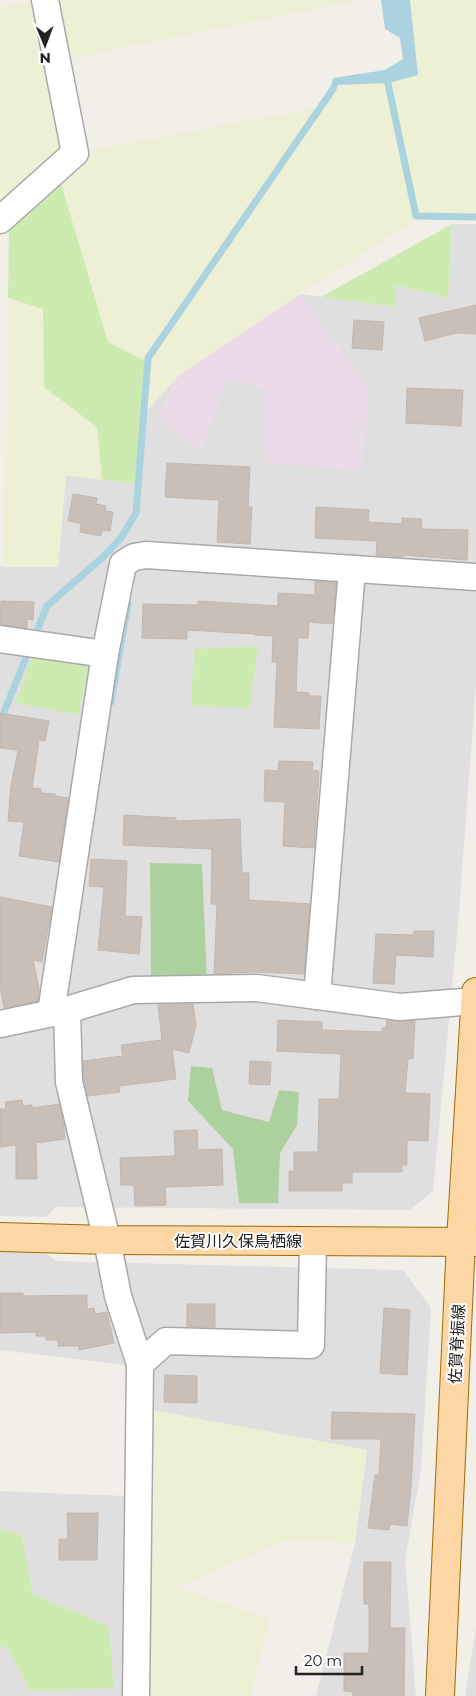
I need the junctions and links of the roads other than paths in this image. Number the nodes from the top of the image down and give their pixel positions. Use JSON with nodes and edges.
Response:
{"nodes":[{"id":1,"x":45,"y":0,"type":"edge"},
{"id":2,"x":0,"y":220,"type":"edge"},
{"id":3,"x":352,"y":568,"type":"junction"},
{"id":4,"x":476,"y":577,"type":"edge"},
{"id":5,"x":20,"y":642,"type":"edge"},
{"id":6,"x":105,"y":654,"type":"junction"},
{"id":7,"x":317,"y":996,"type":"junction"},
{"id":8,"x":476,"y":998,"type":"edge"},
{"id":9,"x":59,"y":1012,"type":"junction"},
{"id":10,"x":0,"y":1024,"type":"edge"},
{"id":11,"x":0,"y":1237,"type":"edge"},
{"id":12,"x":107,"y":1240,"type":"junction"},
{"id":13,"x":312,"y":1241,"type":"junction"},
{"id":14,"x":469,"y":1241,"type":"edge"},
{"id":15,"x":140,"y":1364,"type":"junction"},
{"id":16,"x":136,"y":1696,"type":"edge"},
{"id":17,"x":440,"y":1696,"type":"edge"}],
"edges":[{"from":1,"to":2,"type":"street"},
{"from":3,"to":4,"type":"street"},
{"from":3,"to":6,"type":"street"},
{"from":3,"to":7,"type":"street"},
{"from":5,"to":6,"type":"street"},
{"from":6,"to":9,"type":"street"},
{"from":7,"to":8,"type":"street"},
{"from":7,"to":9,"type":"street"},
{"from":8,"to":14,"type":"main road","name":"佐賀脊振線"},
{"from":9,"to":10,"type":"street"},
{"from":9,"to":12,"type":"street"},
{"from":11,"to":12,"type":"main road","name":"佐賀川久保鳥栖線"},
{"from":12,"to":13,"type":"main road","name":"佐賀川久保鳥栖線"},
{"from":12,"to":15,"type":"street"},
{"from":13,"to":14,"type":"main road","name":"佐賀川久保鳥栖線"},
{"from":13,"to":15,"type":"street"},
{"from":14,"to":17,"type":"main road","name":"佐賀脊振線"},
{"from":15,"to":16,"type":"street"}]}
